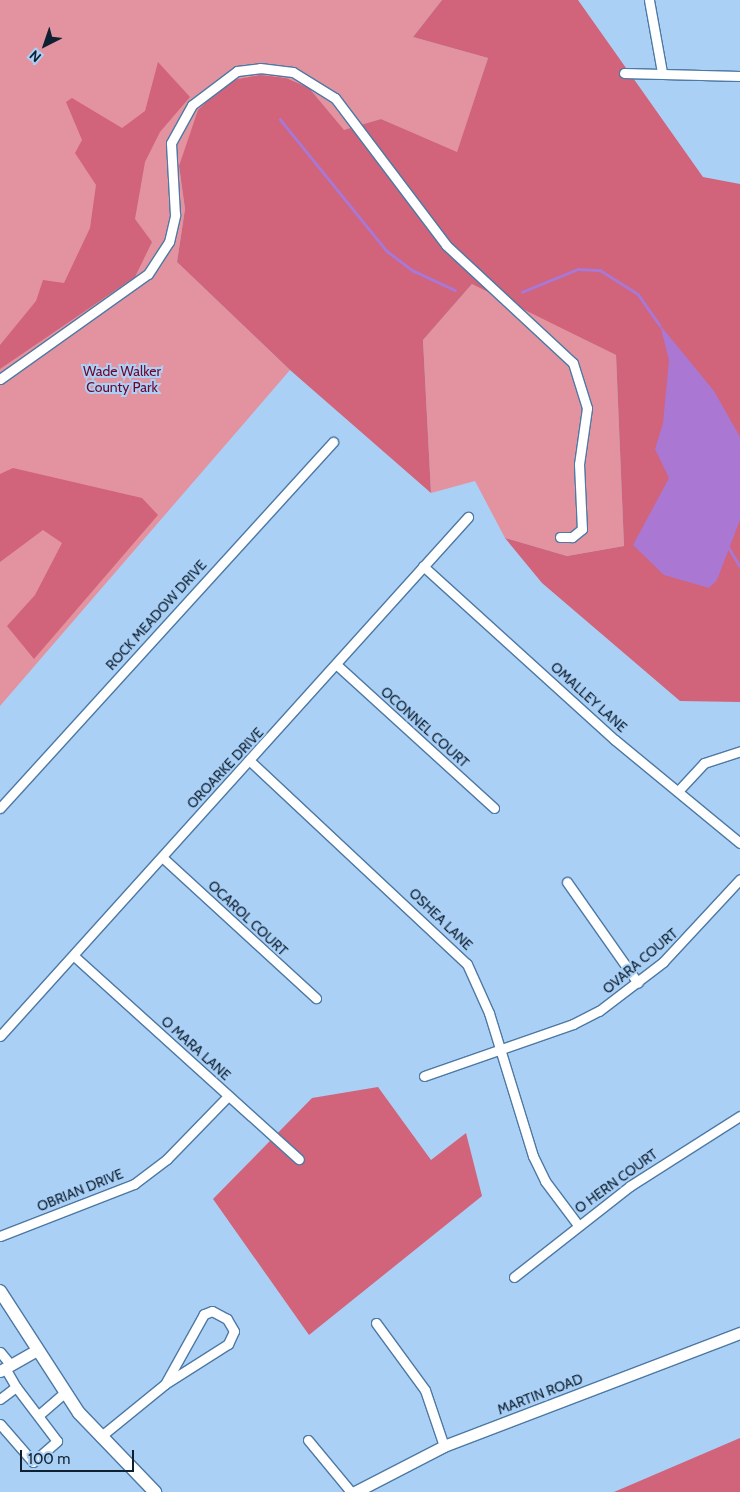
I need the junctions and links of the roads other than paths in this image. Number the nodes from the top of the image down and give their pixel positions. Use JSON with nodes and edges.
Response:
{"nodes":[{"id":1,"x":649,"y":0,"type":"edge"},
{"id":2,"x":624,"y":72,"type":"dead end"},
{"id":3,"x":662,"y":72,"type":"junction"},
{"id":4,"x":740,"y":76,"type":"edge"},
{"id":5,"x":0,"y":379,"type":"edge"},
{"id":6,"x":333,"y":442,"type":"dead end"},
{"id":7,"x":468,"y":517,"type":"dead end"},
{"id":8,"x":560,"y":536,"type":"dead end"},
{"id":9,"x":423,"y":566,"type":"junction"},
{"id":10,"x":338,"y":666,"type":"junction"},
{"id":11,"x":740,"y":751,"type":"edge"},
{"id":12,"x":250,"y":761,"type":"junction"},
{"id":13,"x":679,"y":790,"type":"junction"},
{"id":14,"x":0,"y":808,"type":"edge"},
{"id":15,"x":494,"y":808,"type":"dead end"},
{"id":16,"x":740,"y":844,"type":"edge"},
{"id":17,"x":162,"y":857,"type":"junction"},
{"id":18,"x":740,"y":878,"type":"edge"},
{"id":19,"x":567,"y":882,"type":"dead end"},
{"id":20,"x":74,"y":956,"type":"junction"},
{"id":21,"x":638,"y":983,"type":"junction"},
{"id":22,"x":316,"y":998,"type":"dead end"},
{"id":23,"x":0,"y":1036,"type":"edge"},
{"id":24,"x":499,"y":1047,"type":"junction"},
{"id":25,"x":424,"y":1076,"type":"dead end"},
{"id":26,"x":228,"y":1096,"type":"junction"},
{"id":27,"x":740,"y":1116,"type":"edge"},
{"id":28,"x":299,"y":1159,"type":"dead end"},
{"id":29,"x":578,"y":1226,"type":"junction"},
{"id":30,"x":0,"y":1236,"type":"edge"},
{"id":31,"x":514,"y":1277,"type":"dead end"},
{"id":32,"x":0,"y":1291,"type":"edge"},
{"id":33,"x":376,"y":1323,"type":"dead end"},
{"id":34,"x":740,"y":1333,"type":"edge"},
{"id":35,"x":35,"y":1351,"type":"junction"},
{"id":36,"x":0,"y":1352,"type":"edge"},
{"id":37,"x":5,"y":1368,"type":"edge"},
{"id":38,"x":165,"y":1384,"type":"junction"},
{"id":39,"x":16,"y":1387,"type":"junction"},
{"id":40,"x":64,"y":1393,"type":"junction"},
{"id":41,"x":0,"y":1399,"type":"edge"},
{"id":42,"x":40,"y":1414,"type":"junction"},
{"id":43,"x":0,"y":1424,"type":"edge"},
{"id":44,"x":100,"y":1437,"type":"junction"},
{"id":45,"x":308,"y":1440,"type":"dead end"},
{"id":46,"x":444,"y":1446,"type":"junction"},
{"id":47,"x":155,"y":1492,"type":"edge"},
{"id":48,"x":353,"y":1492,"type":"edge"}],
"edges":[{"from":1,"to":3,"type":"street"},
{"from":2,"to":3,"type":"street"},
{"from":3,"to":4,"type":"street"},
{"from":5,"to":8,"type":"street"},
{"from":6,"to":14,"type":"street","name":"ROCK MEADOW DRIVE"},
{"from":7,"to":9,"type":"street","name":"OROARKE DRIVE"},
{"from":9,"to":10,"type":"street","name":"OROARKE DRIVE"},
{"from":9,"to":13,"type":"street","name":"OMALLEY LANE"},
{"from":10,"to":12,"type":"street","name":"OROARKE DRIVE"},
{"from":10,"to":15,"type":"street","name":"OCONNEL COURT"},
{"from":11,"to":13,"type":"street"},
{"from":12,"to":17,"type":"street","name":"OROARKE DRIVE"},
{"from":12,"to":24,"type":"street","name":"OSHEA LANE"},
{"from":13,"to":16,"type":"street","name":"OMALLEY LANE"},
{"from":17,"to":20,"type":"street","name":"OROARKE DRIVE"},
{"from":17,"to":22,"type":"street","name":"OCAROL COURT"},
{"from":18,"to":21,"type":"street","name":"OVARA COURT"},
{"from":19,"to":21,"type":"street"},
{"from":20,"to":23,"type":"street","name":"OROARKE DRIVE"},
{"from":20,"to":26,"type":"street","name":"O MARA LANE"},
{"from":21,"to":24,"type":"street","name":"OVARA COURT"},
{"from":24,"to":25,"type":"street","name":"OVARA COURT"},
{"from":24,"to":29,"type":"street","name":"OSHEA LANE"},
{"from":26,"to":28,"type":"street","name":"O MARA LANE"},
{"from":26,"to":30,"type":"street","name":"OBRIAN DRIVE"},
{"from":27,"to":29,"type":"street","name":"O HERN COURT"},
{"from":29,"to":31,"type":"street","name":"O HERN COURT"},
{"from":32,"to":35,"type":"main road"},
{"from":33,"to":46,"type":"street"},
{"from":34,"to":46,"type":"street","name":"MARTIN ROAD"},
{"from":35,"to":37,"type":"street"},
{"from":35,"to":40,"type":"main road"},
{"from":36,"to":37,"type":"street"},
{"from":37,"to":39,"type":"street"},
{"from":38,"to":38,"type":"street"},
{"from":38,"to":44,"type":"street"},
{"from":39,"to":41,"type":"street"},
{"from":39,"to":42,"type":"street"},
{"from":40,"to":42,"type":"street"},
{"from":40,"to":44,"type":"main road"},
{"from":42,"to":43,"type":"street"},
{"from":44,"to":47,"type":"main road"},
{"from":45,"to":48,"type":"street"},
{"from":46,"to":48,"type":"street","name":"MARTIN ROAD"}]}
